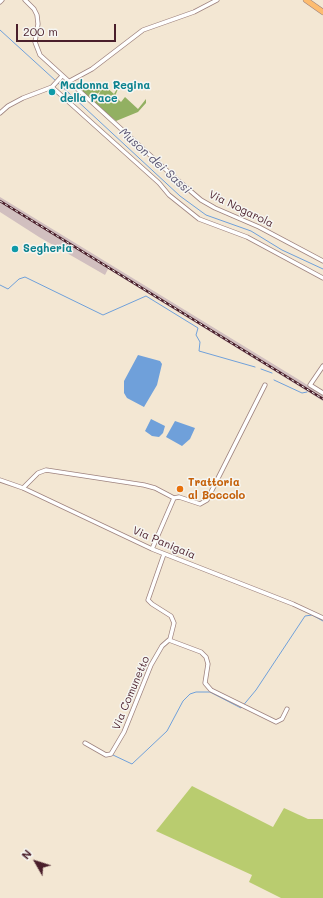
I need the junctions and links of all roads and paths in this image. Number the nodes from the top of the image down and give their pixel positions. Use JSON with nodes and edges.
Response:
{"nodes":[{"id":1,"x":25,"y":0,"type":"edge"},
{"id":2,"x":217,"y":0,"type":"edge"},
{"id":3,"x":306,"y":0,"type":"edge"},
{"id":4,"x":323,"y":12,"type":"edge"},
{"id":5,"x":61,"y":77,"type":"junction"},
{"id":6,"x":68,"y":82,"type":"junction"},
{"id":7,"x":53,"y":86,"type":"junction"},
{"id":8,"x":0,"y":113,"type":"edge"},
{"id":9,"x":323,"y":262,"type":"edge"},
{"id":10,"x":323,"y":278,"type":"edge"},
{"id":11,"x":323,"y":366,"type":"edge"},
{"id":12,"x":265,"y":385,"type":"dead end"},
{"id":13,"x":323,"y":393,"type":"edge"},
{"id":14,"x":0,"y":480,"type":"edge"},
{"id":15,"x":23,"y":488,"type":"junction"},
{"id":16,"x":174,"y":498,"type":"junction"},
{"id":17,"x":152,"y":549,"type":"junction"},
{"id":18,"x":164,"y":554,"type":"junction"},
{"id":19,"x":323,"y":618,"type":"edge"},
{"id":20,"x":169,"y":640,"type":"junction"},
{"id":21,"x":286,"y":709,"type":"dead end"},
{"id":22,"x":85,"y":742,"type":"dead end"}],
"edges":[{"from":1,"to":5,"type":"street","name":"Via Nogarola"},
{"from":2,"to":6,"type":"street"},
{"from":3,"to":4,"type":"highway"},
{"from":5,"to":6,"type":"street","name":"Via Nogarola"},
{"from":5,"to":7,"type":"street"},
{"from":6,"to":9,"type":"street","name":"Via Nogarola"},
{"from":7,"to":8,"type":"street"},
{"from":7,"to":10,"type":"street"},
{"from":11,"to":13,"type":"street"},
{"from":12,"to":16,"type":"street"},
{"from":14,"to":15,"type":"street","name":"Via Panigaia"},
{"from":15,"to":16,"type":"street"},
{"from":15,"to":17,"type":"street","name":"Via Panigaia"},
{"from":16,"to":17,"type":"street"},
{"from":17,"to":18,"type":"street","name":"Via Panigaia"},
{"from":18,"to":19,"type":"street","name":"Via Panigaia"},
{"from":18,"to":20,"type":"street","name":"Via Comunetto"},
{"from":20,"to":21,"type":"street"},
{"from":20,"to":22,"type":"street","name":"Via Comunetto"}]}
